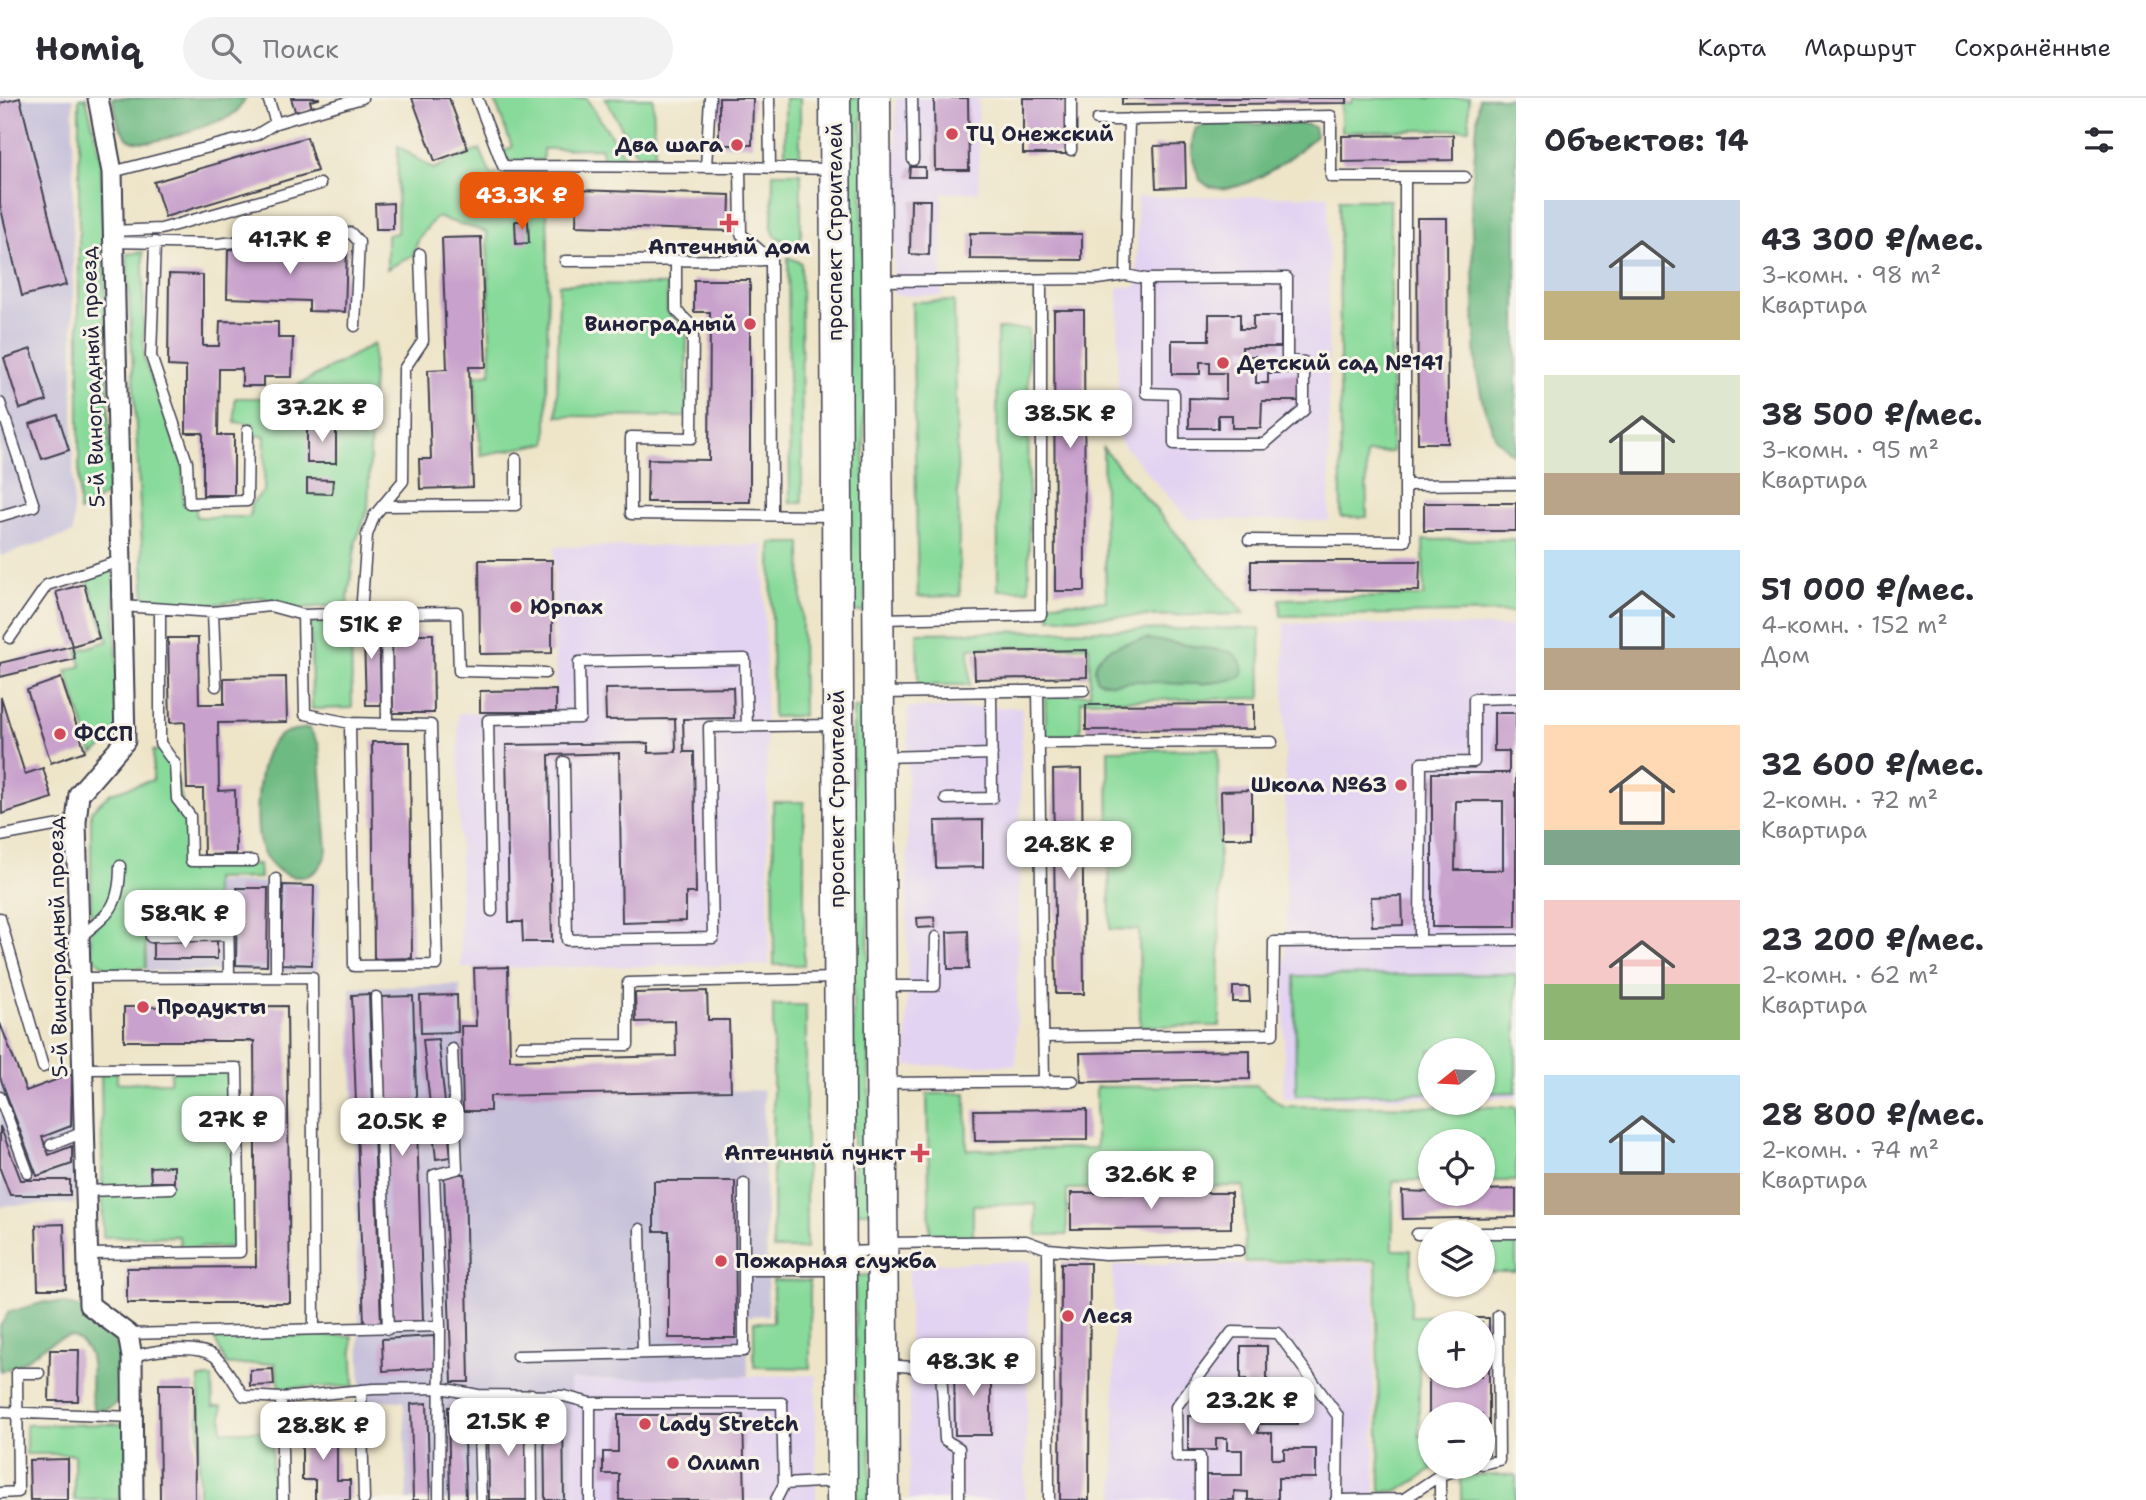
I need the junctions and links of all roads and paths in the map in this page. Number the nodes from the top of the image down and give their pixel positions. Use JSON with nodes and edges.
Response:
{"nodes":[{"id":1,"x":98,"y":98,"type":"edge"},
{"id":2,"x":268,"y":98,"type":"edge"},
{"id":3,"x":362,"y":98,"type":"edge"},
{"id":4,"x":477,"y":98,"type":"edge"},
{"id":5,"x":710,"y":98,"type":"edge"},
{"id":6,"x":769,"y":98,"type":"edge"},
{"id":7,"x":835,"y":98,"type":"edge"},
{"id":8,"x":875,"y":98,"type":"edge"},
{"id":9,"x":912,"y":98,"type":"edge"},
{"id":10,"x":1071,"y":98,"type":"edge"},
{"id":11,"x":1129,"y":119,"type":"junction"},
{"id":12,"x":1097,"y":120,"type":"dead end"},
{"id":13,"x":276,"y":123,"type":"junction"},
{"id":14,"x":1071,"y":150,"type":"dead end"},
{"id":15,"x":913,"y":160,"type":"dead end"},
{"id":16,"x":706,"y":167,"type":"junction"},
{"id":17,"x":740,"y":167,"type":"junction"},
{"id":18,"x":770,"y":168,"type":"junction"},
{"id":19,"x":835,"y":169,"type":"junction"},
{"id":20,"x":112,"y":172,"type":"junction"},
{"id":21,"x":1405,"y":177,"type":"junction"},
{"id":22,"x":1465,"y":177,"type":"dead end"},
{"id":23,"x":320,"y":184,"type":"dead end"},
{"id":24,"x":112,"y":237,"type":"junction"},
{"id":25,"x":155,"y":242,"type":"junction"},
{"id":26,"x":420,"y":254,"type":"dead end"},
{"id":27,"x":771,"y":260,"type":"junction"},
{"id":28,"x":565,"y":261,"type":"dead end"},
{"id":29,"x":676,"y":261,"type":"junction"},
{"id":30,"x":1126,"y":275,"type":"junction"},
{"id":31,"x":1146,"y":279,"type":"junction"},
{"id":32,"x":1041,"y":280,"type":"junction"},
{"id":33,"x":876,"y":281,"type":"junction"},
{"id":34,"x":355,"y":326,"type":"dead end"},
{"id":35,"x":0,"y":403,"type":"edge"},
{"id":36,"x":248,"y":430,"type":"dead end"},
{"id":37,"x":516,"y":459,"type":"dead end"},
{"id":38,"x":1516,"y":484,"type":"edge"},
{"id":39,"x":1405,"y":485,"type":"junction"},
{"id":40,"x":383,"y":506,"type":"junction"},
{"id":41,"x":772,"y":515,"type":"junction"},
{"id":42,"x":0,"y":516,"type":"edge"},
{"id":43,"x":837,"y":516,"type":"junction"},
{"id":44,"x":1250,"y":540,"type":"dead end"},
{"id":45,"x":120,"y":561,"type":"junction"},
{"id":46,"x":121,"y":606,"type":"junction"},
{"id":47,"x":160,"y":611,"type":"junction"},
{"id":48,"x":213,"y":612,"type":"junction"},
{"id":49,"x":361,"y":613,"type":"junction"},
{"id":50,"x":386,"y":613,"type":"junction"},
{"id":51,"x":303,"y":615,"type":"junction"},
{"id":52,"x":837,"y":617,"type":"junction"},
{"id":53,"x":878,"y":619,"type":"junction"},
{"id":54,"x":10,"y":638,"type":"dead end"},
{"id":55,"x":545,"y":673,"type":"dead end"},
{"id":56,"x":216,"y":686,"type":"dead end"},
{"id":57,"x":1084,"y":690,"type":"dead end"},
{"id":58,"x":991,"y":691,"type":"junction"},
{"id":59,"x":1038,"y":691,"type":"junction"},
{"id":60,"x":838,"y":692,"type":"junction"},
{"id":61,"x":878,"y":693,"type":"junction"},
{"id":62,"x":1516,"y":698,"type":"edge"},
{"id":63,"x":350,"y":723,"type":"junction"},
{"id":64,"x":387,"y":723,"type":"junction"},
{"id":65,"x":838,"y":725,"type":"junction"},
{"id":66,"x":747,"y":727,"type":"junction"},
{"id":67,"x":1272,"y":742,"type":"dead end"},
{"id":68,"x":1038,"y":743,"type":"junction"},
{"id":69,"x":992,"y":754,"type":"junction"},
{"id":70,"x":879,"y":758,"type":"junction"},
{"id":71,"x":564,"y":762,"type":"dead end"},
{"id":72,"x":946,"y":799,"type":"dead end"},
{"id":73,"x":76,"y":822,"type":"junction"},
{"id":74,"x":0,"y":836,"type":"edge"},
{"id":75,"x":253,"y":861,"type":"dead end"},
{"id":76,"x":120,"y":866,"type":"dead end"},
{"id":77,"x":276,"y":878,"type":"dead end"},
{"id":78,"x":228,"y":899,"type":"dead end"},
{"id":79,"x":492,"y":911,"type":"dead end"},
{"id":80,"x":0,"y":918,"type":"edge"},
{"id":81,"x":228,"y":935,"type":"junction"},
{"id":82,"x":151,"y":937,"type":"dead end"},
{"id":83,"x":936,"y":937,"type":"dead end"},
{"id":84,"x":79,"y":938,"type":"junction"},
{"id":85,"x":1516,"y":940,"type":"edge"},
{"id":86,"x":1420,"y":941,"type":"junction"},
{"id":87,"x":229,"y":977,"type":"junction"},
{"id":88,"x":276,"y":977,"type":"junction"},
{"id":89,"x":81,"y":978,"type":"junction"},
{"id":90,"x":837,"y":978,"type":"junction"},
{"id":91,"x":880,"y":986,"type":"junction"},
{"id":92,"x":376,"y":998,"type":"dead end"},
{"id":93,"x":1044,"y":1037,"type":"junction"},
{"id":94,"x":522,"y":1046,"type":"dead end"},
{"id":95,"x":452,"y":1049,"type":"dead end"},
{"id":96,"x":43,"y":1067,"type":"dead end"},
{"id":97,"x":83,"y":1069,"type":"junction"},
{"id":98,"x":1044,"y":1082,"type":"junction"},
{"id":99,"x":1073,"y":1082,"type":"dead end"},
{"id":100,"x":881,"y":1083,"type":"junction"},
{"id":101,"x":0,"y":1097,"type":"edge"},
{"id":102,"x":85,"y":1132,"type":"junction"},
{"id":103,"x":51,"y":1145,"type":"dead end"},
{"id":104,"x":28,"y":1173,"type":"dead end"},
{"id":105,"x":744,"y":1183,"type":"dead end"},
{"id":106,"x":171,"y":1188,"type":"dead end"},
{"id":107,"x":86,"y":1191,"type":"junction"},
{"id":108,"x":640,"y":1228,"type":"dead end"},
{"id":109,"x":1495,"y":1233,"type":"edge"},
{"id":110,"x":1516,"y":1233,"type":"edge"},
{"id":111,"x":883,"y":1247,"type":"junction"},
{"id":112,"x":1048,"y":1249,"type":"junction"},
{"id":113,"x":1239,"y":1250,"type":"dead end"},
{"id":114,"x":88,"y":1254,"type":"junction"},
{"id":115,"x":841,"y":1261,"type":"junction"},
{"id":116,"x":744,"y":1270,"type":"junction"},
{"id":117,"x":1499,"y":1315,"type":"dead end"},
{"id":118,"x":440,"y":1326,"type":"junction"},
{"id":119,"x":314,"y":1327,"type":"junction"},
{"id":120,"x":388,"y":1329,"type":"junction"},
{"id":121,"x":128,"y":1334,"type":"junction"},
{"id":122,"x":643,"y":1353,"type":"junction"},
{"id":123,"x":517,"y":1356,"type":"dead end"},
{"id":124,"x":132,"y":1357,"type":"junction"},
{"id":125,"x":883,"y":1365,"type":"junction"},
{"id":126,"x":39,"y":1373,"type":"dead end"},
{"id":127,"x":441,"y":1388,"type":"junction"},
{"id":128,"x":361,"y":1390,"type":"junction"},
{"id":129,"x":531,"y":1394,"type":"junction"},
{"id":130,"x":478,"y":1395,"type":"junction"},
{"id":131,"x":281,"y":1398,"type":"junction"},
{"id":132,"x":590,"y":1403,"type":"junction"},
{"id":133,"x":0,"y":1412,"type":"edge"},
{"id":134,"x":17,"y":1413,"type":"junction"},
{"id":135,"x":133,"y":1417,"type":"junction"},
{"id":136,"x":1495,"y":1461,"type":"edge"},
{"id":137,"x":1434,"y":1479,"type":"edge"},
{"id":138,"x":1440,"y":1479,"type":"edge"},
{"id":139,"x":784,"y":1484,"type":"junction"},
{"id":140,"x":842,"y":1491,"type":"edge"},
{"id":141,"x":0,"y":1493,"type":"edge"},
{"id":142,"x":1404,"y":1499,"type":"edge"},
{"id":143,"x":134,"y":1500,"type":"edge"},
{"id":144,"x":283,"y":1500,"type":"edge"},
{"id":145,"x":364,"y":1500,"type":"edge"},
{"id":146,"x":439,"y":1500,"type":"edge"},
{"id":147,"x":481,"y":1500,"type":"edge"},
{"id":148,"x":532,"y":1500,"type":"edge"},
{"id":149,"x":590,"y":1500,"type":"edge"},
{"id":150,"x":776,"y":1500,"type":"edge"},
{"id":151,"x":884,"y":1500,"type":"edge"},
{"id":152,"x":959,"y":1500,"type":"edge"},
{"id":153,"x":1049,"y":1500,"type":"edge"},
{"id":154,"x":1200,"y":1500,"type":"edge"},
{"id":155,"x":1336,"y":1500,"type":"edge"},
{"id":156,"x":1440,"y":1500,"type":"edge"}],
"edges":[{"from":1,"to":20,"type":"street","name":"5-й Виноградный проезд"},
{"from":2,"to":13,"type":"lane"},
{"from":3,"to":13,"type":"lane"},
{"from":4,"to":16,"type":"lane"},
{"from":5,"to":16,"type":"lane"},
{"from":6,"to":18,"type":"lane"},
{"from":7,"to":19,"type":"main road","name":"проспект Строителей"},
{"from":8,"to":33,"type":"main road","name":"проспект Строителей"},
{"from":9,"to":15,"type":"lane"},
{"from":10,"to":14,"type":"lane"},
{"from":11,"to":12,"type":"lane"},
{"from":11,"to":21,"type":"lane"},
{"from":11,"to":30,"type":"lane"},
{"from":13,"to":20,"type":"lane"},
{"from":16,"to":17,"type":"lane"},
{"from":17,"to":18,"type":"lane"},
{"from":17,"to":27,"type":"lane"},
{"from":18,"to":19,"type":"lane"},
{"from":19,"to":43,"type":"main road","name":"проспект Строителей"},
{"from":20,"to":24,"type":"street","name":"5-й Виноградный проезд"},
{"from":21,"to":22,"type":"lane"},
{"from":21,"to":39,"type":"lane"},
{"from":23,"to":24,"type":"lane"},
{"from":24,"to":25,"type":"lane"},
{"from":24,"to":45,"type":"street","name":"5-й Виноградный проезд"},
{"from":25,"to":34,"type":"lane"},
{"from":25,"to":36,"type":"lane"},
{"from":26,"to":40,"type":"lane"},
{"from":27,"to":29,"type":"lane"},
{"from":27,"to":41,"type":"lane"},
{"from":28,"to":29,"type":"lane"},
{"from":29,"to":41,"type":"lane"},
{"from":30,"to":31,"type":"lane"},
{"from":30,"to":32,"type":"lane"},
{"from":31,"to":31,"type":"lane"},
{"from":32,"to":33,"type":"lane"},
{"from":32,"to":53,"type":"lane"},
{"from":33,"to":53,"type":"main road","name":"проспект Строителей"},
{"from":35,"to":42,"type":"lane"},
{"from":37,"to":40,"type":"lane"},
{"from":38,"to":39,"type":"lane"},
{"from":39,"to":44,"type":"lane"},
{"from":40,"to":49,"type":"lane"},
{"from":41,"to":43,"type":"lane"},
{"from":43,"to":52,"type":"main road","name":"проспект Строителей"},
{"from":45,"to":46,"type":"street","name":"5-й Виноградный проезд"},
{"from":45,"to":54,"type":"lane"},
{"from":46,"to":47,"type":"lane"},
{"from":46,"to":73,"type":"street","name":"5-й Виноградный проезд"},
{"from":47,"to":48,"type":"lane"},
{"from":47,"to":75,"type":"lane"},
{"from":48,"to":51,"type":"lane"},
{"from":48,"to":56,"type":"lane"},
{"from":49,"to":50,"type":"lane"},
{"from":49,"to":51,"type":"lane"},
{"from":50,"to":55,"type":"lane"},
{"from":50,"to":64,"type":"lane"},
{"from":51,"to":63,"type":"lane"},
{"from":52,"to":53,"type":"main road"},
{"from":52,"to":60,"type":"main road","name":"проспект Строителей"},
{"from":53,"to":61,"type":"main road","name":"проспект Строителей"},
{"from":57,"to":59,"type":"lane"},
{"from":58,"to":59,"type":"lane"},
{"from":58,"to":61,"type":"lane"},
{"from":58,"to":69,"type":"lane"},
{"from":59,"to":68,"type":"lane"},
{"from":60,"to":61,"type":"main road"},
{"from":60,"to":65,"type":"main road","name":"проспект Строителей"},
{"from":61,"to":70,"type":"main road","name":"проспект Строителей"},
{"from":62,"to":86,"type":"lane"},
{"from":63,"to":64,"type":"lane"},
{"from":63,"to":64,"type":"lane"},
{"from":65,"to":66,"type":"lane"},
{"from":65,"to":90,"type":"main road","name":"проспект Строителей"},
{"from":66,"to":71,"type":"lane"},
{"from":66,"to":79,"type":"lane"},
{"from":67,"to":68,"type":"lane"},
{"from":68,"to":93,"type":"lane"},
{"from":69,"to":70,"type":"lane"},
{"from":69,"to":72,"type":"lane"},
{"from":70,"to":91,"type":"main road","name":"проспект Строителей"},
{"from":73,"to":74,"type":"lane"},
{"from":73,"to":84,"type":"street","name":"5-й Виноградный проезд"},
{"from":76,"to":84,"type":"lane"},
{"from":77,"to":88,"type":"lane"},
{"from":78,"to":81,"type":"lane"},
{"from":80,"to":96,"type":"lane"},
{"from":81,"to":82,"type":"lane"},
{"from":81,"to":87,"type":"lane"},
{"from":83,"to":91,"type":"lane"},
{"from":84,"to":89,"type":"street","name":"5-й Виноградный проезд"},
{"from":85,"to":86,"type":"lane"},
{"from":86,"to":93,"type":"lane"},
{"from":87,"to":88,"type":"lane"},
{"from":87,"to":89,"type":"lane"},
{"from":88,"to":119,"type":"lane"},
{"from":89,"to":97,"type":"street","name":"5-й Виноградный проезд"},
{"from":90,"to":94,"type":"lane"},
{"from":90,"to":115,"type":"main road","name":"проспект Строителей"},
{"from":91,"to":100,"type":"main road","name":"проспект Строителей"},
{"from":92,"to":120,"type":"lane"},
{"from":93,"to":98,"type":"lane"},
{"from":95,"to":118,"type":"lane"},
{"from":97,"to":102,"type":"street","name":"5-й Виноградный проезд"},
{"from":97,"to":114,"type":"lane"},
{"from":98,"to":99,"type":"lane"},
{"from":98,"to":100,"type":"lane"},
{"from":100,"to":111,"type":"main road","name":"проспект Строителей"},
{"from":101,"to":104,"type":"lane"},
{"from":102,"to":103,"type":"lane"},
{"from":102,"to":107,"type":"street","name":"5-й Виноградный проезд"},
{"from":105,"to":116,"type":"lane"},
{"from":106,"to":107,"type":"lane"},
{"from":107,"to":114,"type":"street","name":"5-й Виноградный проезд"},
{"from":108,"to":122,"type":"lane"},
{"from":109,"to":110,"type":"lane"},
{"from":111,"to":112,"type":"lane"},
{"from":111,"to":115,"type":"lane"},
{"from":111,"to":125,"type":"main road","name":"проспект Строителей"},
{"from":112,"to":113,"type":"lane"},
{"from":112,"to":153,"type":"lane"},
{"from":114,"to":121,"type":"street","name":"5-й Виноградный проезд"},
{"from":115,"to":116,"type":"lane"},
{"from":115,"to":140,"type":"main road","name":"проспект Строителей"},
{"from":116,"to":122,"type":"lane"},
{"from":117,"to":136,"type":"lane"},
{"from":118,"to":120,"type":"lane"},
{"from":118,"to":127,"type":"lane"},
{"from":119,"to":120,"type":"lane"},
{"from":119,"to":121,"type":"lane"},
{"from":121,"to":124,"type":"street"},
{"from":122,"to":123,"type":"lane"},
{"from":124,"to":131,"type":"lane"},
{"from":124,"to":135,"type":"street"},
{"from":125,"to":151,"type":"main road","name":"проспект Строителей"},
{"from":125,"to":152,"type":"lane"},
{"from":126,"to":134,"type":"lane"},
{"from":127,"to":128,"type":"lane"},
{"from":127,"to":130,"type":"lane"},
{"from":127,"to":146,"type":"lane"},
{"from":128,"to":131,"type":"lane"},
{"from":128,"to":145,"type":"lane"},
{"from":129,"to":130,"type":"lane"},
{"from":129,"to":132,"type":"lane"},
{"from":129,"to":148,"type":"lane"},
{"from":130,"to":147,"type":"lane"},
{"from":131,"to":144,"type":"lane"},
{"from":132,"to":139,"type":"lane"},
{"from":132,"to":149,"type":"lane"},
{"from":133,"to":134,"type":"lane"},
{"from":134,"to":135,"type":"lane"},
{"from":134,"to":141,"type":"lane"},
{"from":135,"to":143,"type":"street"},
{"from":137,"to":142,"type":"lane"},
{"from":138,"to":156,"type":"lane"},
{"from":139,"to":140,"type":"lane"},
{"from":139,"to":150,"type":"lane"},
{"from":142,"to":155,"type":"lane"},
{"from":154,"to":155,"type":"lane"}]}
